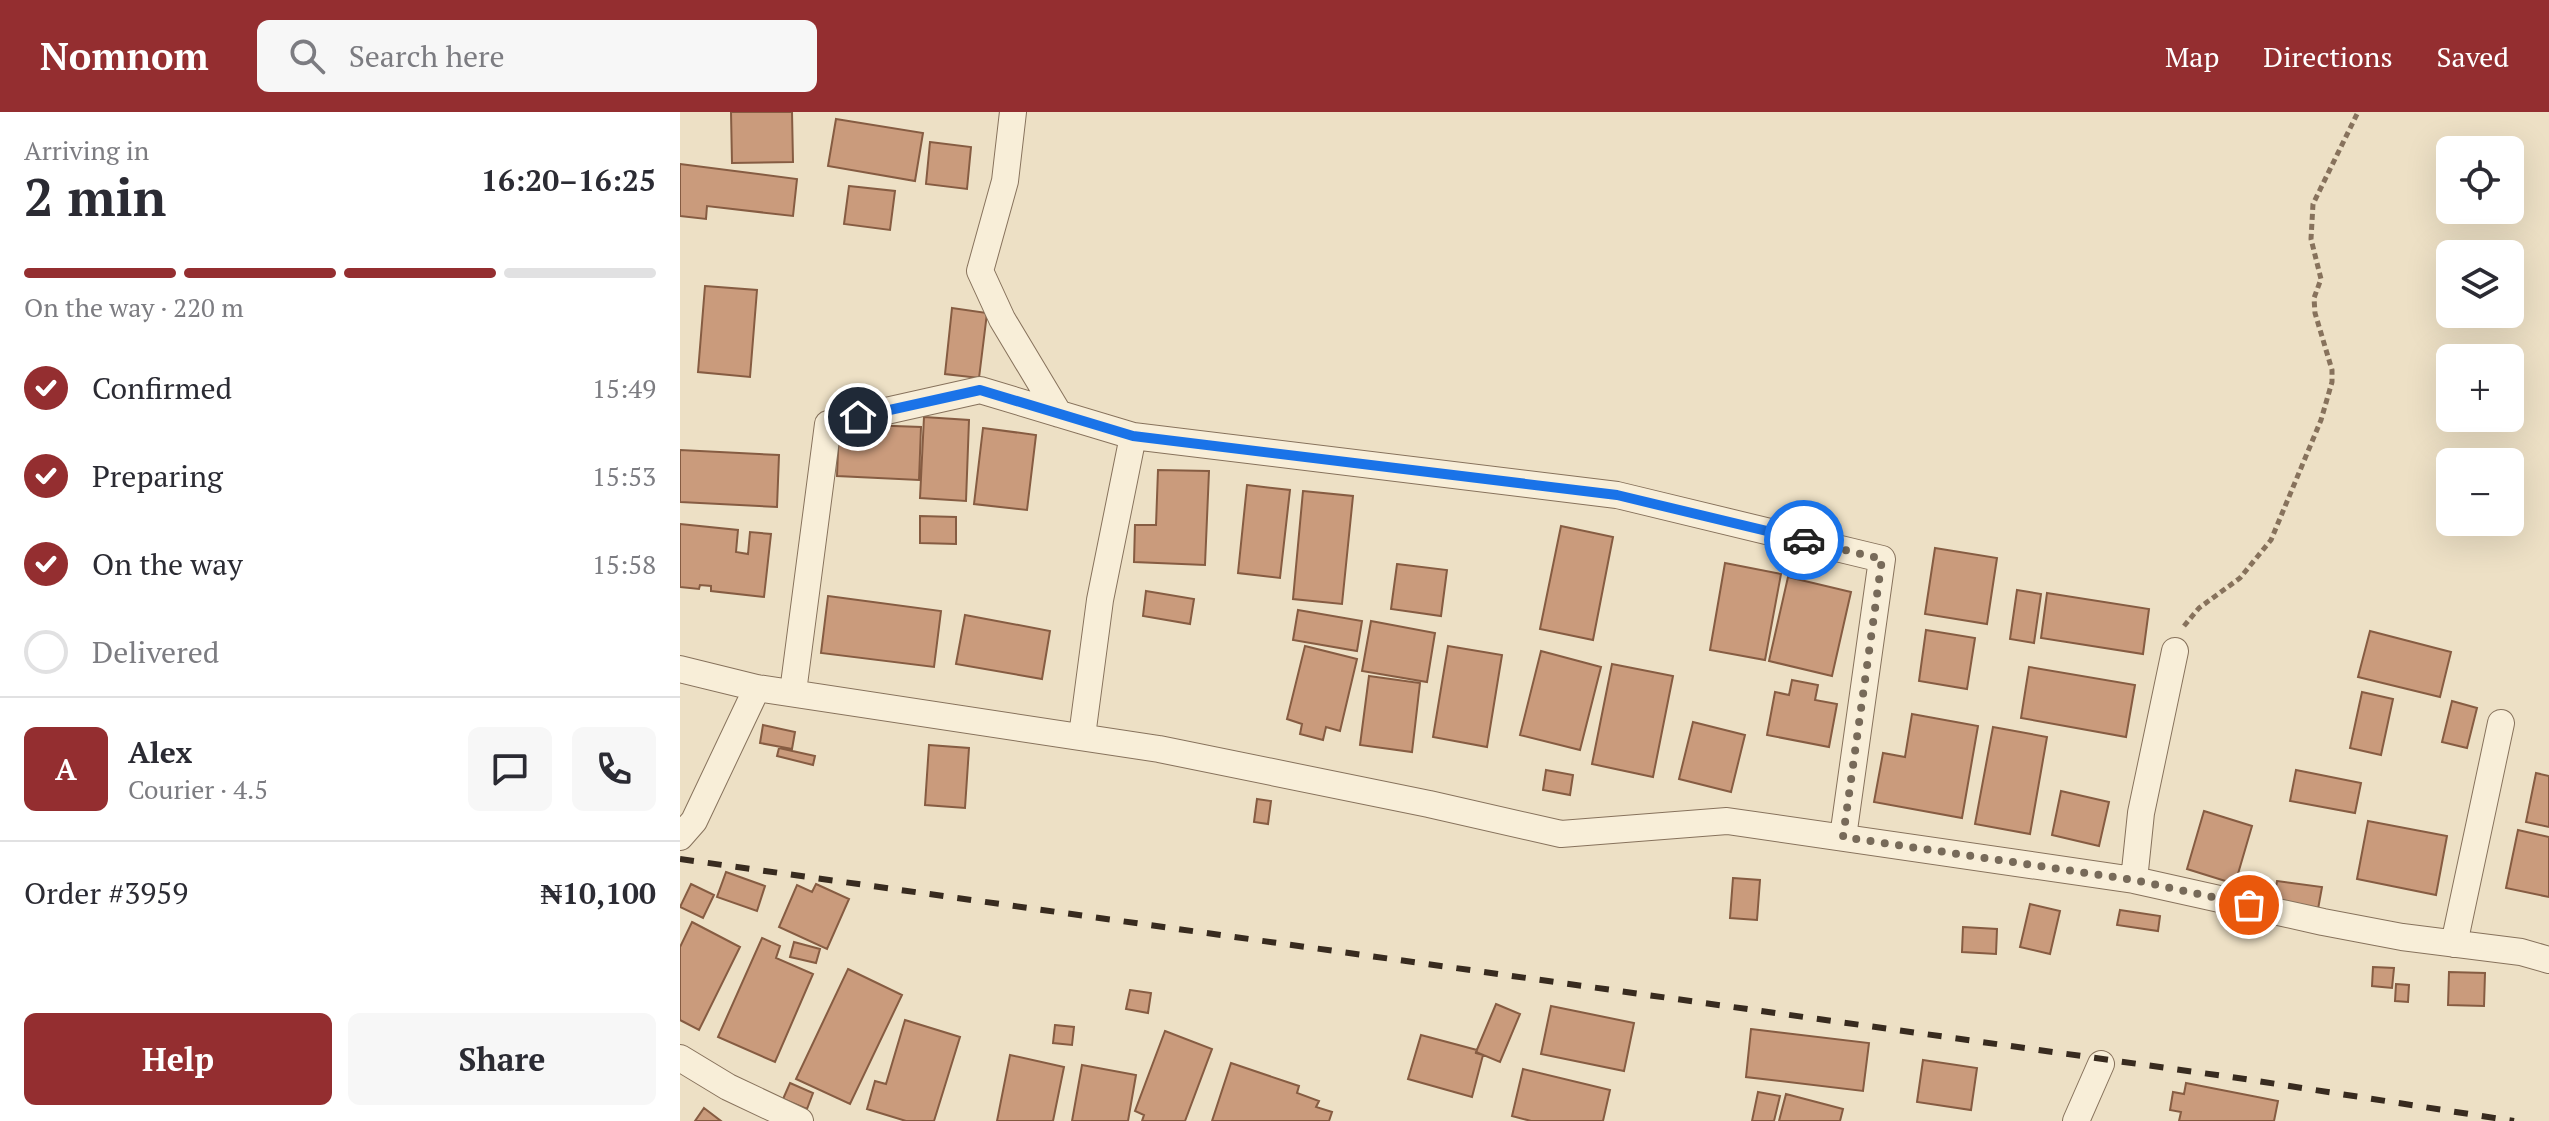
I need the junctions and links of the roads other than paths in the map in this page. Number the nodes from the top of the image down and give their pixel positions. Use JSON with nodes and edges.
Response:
{"nodes":[{"id":1,"x":1013,"y":112,"type":"edge"},
{"id":2,"x":1059,"y":414,"type":"junction"},
{"id":3,"x":1133,"y":436,"type":"junction"},
{"id":4,"x":2175,"y":651,"type":"road end"},
{"id":5,"x":680,"y":669,"type":"edge"},
{"id":6,"x":757,"y":688,"type":"junction"},
{"id":7,"x":793,"y":692,"type":"junction"},
{"id":8,"x":2501,"y":723,"type":"dead end"},
{"id":9,"x":1082,"y":736,"type":"junction"},
{"id":10,"x":680,"y":837,"type":"edge"},
{"id":11,"x":1843,"y":837,"type":"junction"},
{"id":12,"x":2134,"y":880,"type":"junction"},
{"id":13,"x":2454,"y":944,"type":"junction"},
{"id":14,"x":2549,"y":960,"type":"edge"},
{"id":15,"x":680,"y":1058,"type":"edge"},
{"id":16,"x":2101,"y":1064,"type":"dead end"},
{"id":17,"x":800,"y":1121,"type":"edge"},
{"id":18,"x":2076,"y":1121,"type":"edge"}],
"edges":[{"from":1,"to":2,"type":"street"},
{"from":2,"to":3,"type":"street"},
{"from":2,"to":7,"type":"street"},
{"from":3,"to":9,"type":"street"},
{"from":3,"to":11,"type":"street"},
{"from":4,"to":12,"type":"street"},
{"from":5,"to":6,"type":"street"},
{"from":6,"to":7,"type":"street"},
{"from":6,"to":10,"type":"street"},
{"from":7,"to":9,"type":"street"},
{"from":8,"to":13,"type":"street"},
{"from":9,"to":11,"type":"street"},
{"from":11,"to":12,"type":"street"},
{"from":12,"to":13,"type":"street"},
{"from":13,"to":14,"type":"street"},
{"from":15,"to":17,"type":"street"},
{"from":16,"to":18,"type":"street"}]}
